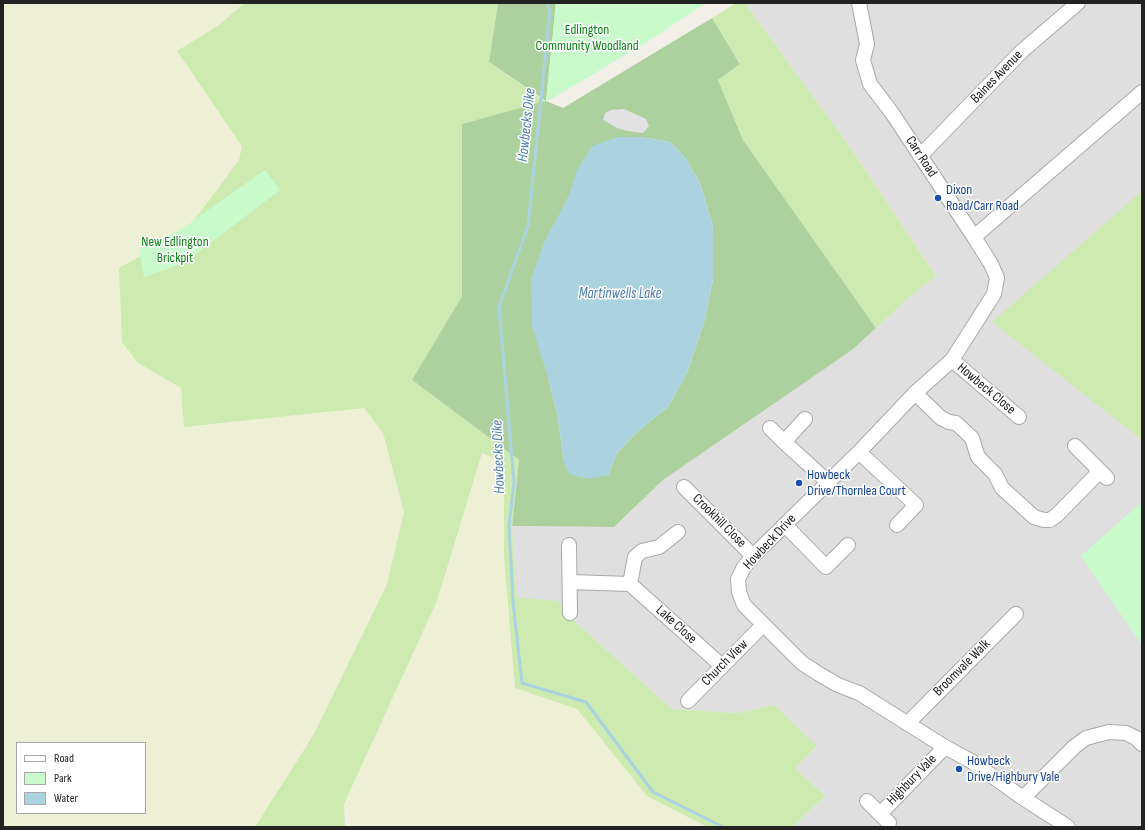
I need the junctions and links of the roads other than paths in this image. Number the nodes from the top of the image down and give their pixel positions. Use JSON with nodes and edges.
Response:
{"nodes":[{"id":1,"x":859,"y":3,"type":"edge"},
{"id":2,"x":1078,"y":3,"type":"edge"},
{"id":3,"x":1142,"y":92,"type":"edge"},
{"id":4,"x":920,"y":156,"type":"junction"},
{"id":5,"x":974,"y":237,"type":"junction"},
{"id":6,"x":952,"y":360,"type":"junction"},
{"id":7,"x":915,"y":393,"type":"junction"},
{"id":8,"x":1019,"y":417,"type":"dead end"},
{"id":9,"x":805,"y":419,"type":"dead end"},
{"id":10,"x":770,"y":428,"type":"dead end"},
{"id":11,"x":784,"y":442,"type":"junction"},
{"id":12,"x":1075,"y":446,"type":"dead end"},
{"id":13,"x":859,"y":452,"type":"junction"},
{"id":14,"x":828,"y":482,"type":"junction"},
{"id":15,"x":684,"y":487,"type":"dead end"},
{"id":16,"x":785,"y":525,"type":"junction"},
{"id":17,"x":896,"y":525,"type":"dead end"},
{"id":18,"x":678,"y":532,"type":"dead end"},
{"id":19,"x":569,"y":545,"type":"dead end"},
{"id":20,"x":848,"y":545,"type":"dead end"},
{"id":21,"x":753,"y":556,"type":"junction"},
{"id":22,"x":570,"y":582,"type":"junction"},
{"id":23,"x":630,"y":584,"type":"junction"},
{"id":24,"x":570,"y":613,"type":"dead end"},
{"id":25,"x":1016,"y":614,"type":"dead end"},
{"id":26,"x":763,"y":625,"type":"junction"},
{"id":27,"x":722,"y":666,"type":"junction"},
{"id":28,"x":688,"y":701,"type":"dead end"},
{"id":29,"x":908,"y":723,"type":"junction"},
{"id":30,"x":1142,"y":744,"type":"edge"},
{"id":31,"x":945,"y":747,"type":"junction"},
{"id":32,"x":1023,"y":798,"type":"junction"},
{"id":33,"x":867,"y":801,"type":"dead end"},
{"id":34,"x":1068,"y":827,"type":"edge"}],
"edges":[{"from":1,"to":4,"type":"street","name":"Carr Road"},
{"from":2,"to":4,"type":"street","name":"Baines Avenue"},
{"from":3,"to":5,"type":"street"},
{"from":4,"to":5,"type":"street","name":"Carr Road"},
{"from":5,"to":6,"type":"street","name":"Howbeck Drive"},
{"from":6,"to":7,"type":"street","name":"Howbeck Drive"},
{"from":6,"to":8,"type":"street","name":"Howbeck Close"},
{"from":7,"to":12,"type":"street"},
{"from":7,"to":13,"type":"street","name":"Howbeck Drive"},
{"from":9,"to":11,"type":"street"},
{"from":10,"to":11,"type":"street"},
{"from":11,"to":14,"type":"street"},
{"from":13,"to":14,"type":"street","name":"Howbeck Drive"},
{"from":13,"to":17,"type":"street"},
{"from":14,"to":16,"type":"street","name":"Howbeck Drive"},
{"from":15,"to":21,"type":"street","name":"Crookhill Close"},
{"from":16,"to":20,"type":"street"},
{"from":16,"to":21,"type":"street","name":"Howbeck Drive"},
{"from":18,"to":23,"type":"street"},
{"from":19,"to":22,"type":"street"},
{"from":21,"to":26,"type":"street","name":"Howbeck Drive"},
{"from":22,"to":23,"type":"street"},
{"from":22,"to":24,"type":"street"},
{"from":23,"to":27,"type":"street","name":"Lake Close"},
{"from":25,"to":29,"type":"street","name":"Broomvale Walk"},
{"from":26,"to":27,"type":"street","name":"Church View"},
{"from":26,"to":29,"type":"street","name":"Howbeck Drive"},
{"from":27,"to":28,"type":"street","name":"Church View"},
{"from":29,"to":31,"type":"street","name":"Howbeck Drive"},
{"from":30,"to":32,"type":"street"},
{"from":31,"to":32,"type":"street","name":"Howbeck Drive"},
{"from":31,"to":33,"type":"street","name":"Highbury Vale"},
{"from":32,"to":34,"type":"street","name":"Howbeck Drive"}]}
